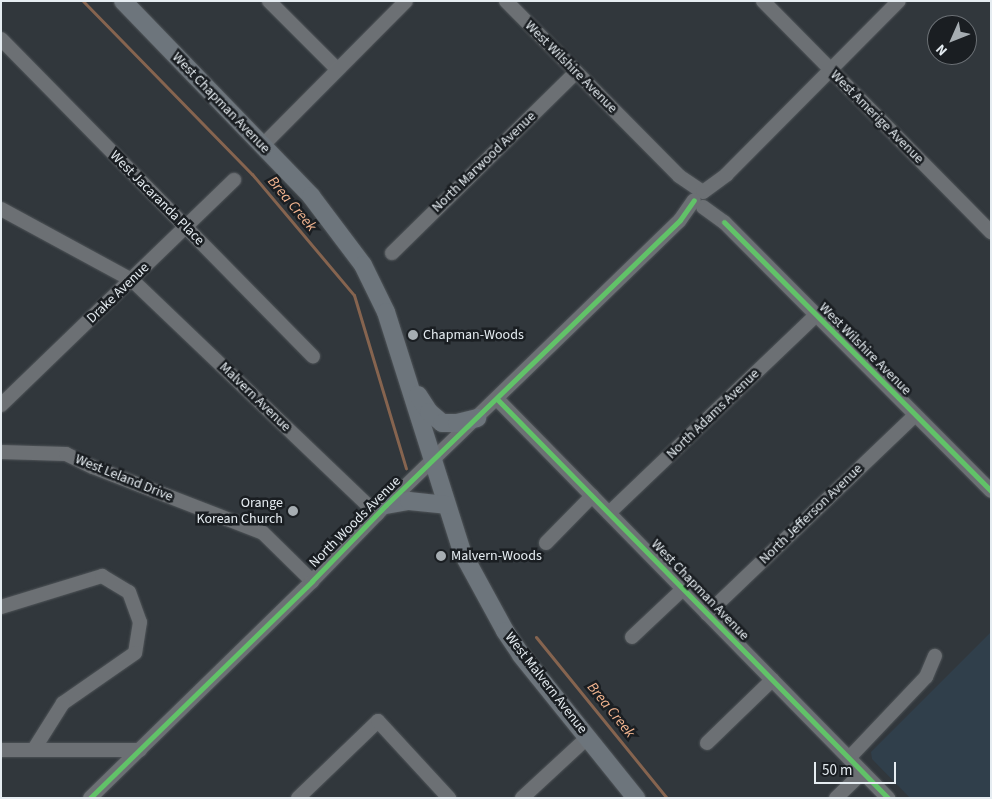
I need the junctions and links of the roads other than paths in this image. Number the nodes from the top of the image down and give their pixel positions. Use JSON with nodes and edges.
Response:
{"nodes":[{"id":1,"x":123,"y":1,"type":"edge"},
{"id":2,"x":269,"y":1,"type":"edge"},
{"id":3,"x":406,"y":1,"type":"edge"},
{"id":4,"x":506,"y":1,"type":"edge"},
{"id":5,"x":763,"y":1,"type":"edge"},
{"id":6,"x":899,"y":1,"type":"edge"},
{"id":7,"x":1,"y":39,"type":"edge"},
{"id":8,"x":337,"y":69,"type":"junction"},
{"id":9,"x":830,"y":70,"type":"junction"},
{"id":10,"x":576,"y":72,"type":"junction"},
{"id":11,"x":262,"y":146,"type":"junction"},
{"id":12,"x":234,"y":180,"type":"dead end"},
{"id":13,"x":702,"y":199,"type":"junction"},
{"id":14,"x":1,"y":209,"type":"edge"},
{"id":15,"x":187,"y":227,"type":"junction"},
{"id":16,"x":991,"y":232,"type":"edge"},
{"id":17,"x":392,"y":253,"type":"dead end"},
{"id":18,"x":132,"y":280,"type":"junction"},
{"id":19,"x":816,"y":315,"type":"junction"},
{"id":20,"x":313,"y":356,"type":"dead end"},
{"id":21,"x":407,"y":378,"type":"junction"},
{"id":22,"x":497,"y":399,"type":"junction"},
{"id":23,"x":1,"y":405,"type":"edge"},
{"id":24,"x":915,"y":415,"type":"junction"},
{"id":25,"x":477,"y":418,"type":"junction"},
{"id":26,"x":1,"y":452,"type":"edge"},
{"id":27,"x":432,"y":462,"type":"junction"},
{"id":28,"x":991,"y":491,"type":"edge"},
{"id":29,"x":592,"y":496,"type":"junction"},
{"id":30,"x":446,"y":505,"type":"junction"},
{"id":31,"x":382,"y":509,"type":"junction"},
{"id":32,"x":609,"y":514,"type":"junction"},
{"id":33,"x":546,"y":543,"type":"dead end"},
{"id":34,"x":312,"y":581,"type":"junction"},
{"id":35,"x":683,"y":589,"type":"junction"},
{"id":36,"x":1,"y":607,"type":"edge"},
{"id":37,"x":708,"y":614,"type":"junction"},
{"id":38,"x":632,"y":638,"type":"dead end"},
{"id":39,"x":935,"y":656,"type":"dead end"},
{"id":40,"x":772,"y":680,"type":"junction"},
{"id":41,"x":588,"y":737,"type":"junction"},
{"id":42,"x":706,"y":743,"type":"dead end"},
{"id":43,"x":34,"y":749,"type":"junction"},
{"id":44,"x":1,"y":750,"type":"edge"},
{"id":45,"x":140,"y":750,"type":"junction"},
{"id":46,"x":848,"y":758,"type":"junction"},
{"id":47,"x":863,"y":772,"type":"junction"},
{"id":48,"x":90,"y":798,"type":"edge"},
{"id":49,"x":298,"y":798,"type":"edge"},
{"id":50,"x":449,"y":798,"type":"edge"},
{"id":51,"x":522,"y":798,"type":"edge"},
{"id":52,"x":636,"y":798,"type":"edge"},
{"id":53,"x":836,"y":798,"type":"edge"},
{"id":54,"x":888,"y":798,"type":"edge"}],
"edges":[{"from":1,"to":11,"type":"main road","name":"West Chapman Avenue"},
{"from":2,"to":8,"type":"street"},
{"from":3,"to":8,"type":"street"},
{"from":4,"to":10,"type":"street","name":"West Wilshire Avenue"},
{"from":5,"to":9,"type":"street","name":"West Amerige Avenue"},
{"from":6,"to":9,"type":"street","name":"North Woods Avenue"},
{"from":7,"to":15,"type":"street","name":"West Jacaranda Place"},
{"from":8,"to":11,"type":"street"},
{"from":9,"to":13,"type":"street","name":"North Woods Avenue"},
{"from":9,"to":16,"type":"street","name":"West Amerige Avenue"},
{"from":10,"to":13,"type":"street","name":"West Wilshire Avenue"},
{"from":10,"to":17,"type":"street","name":"North Marwood Avenue"},
{"from":11,"to":21,"type":"main road","name":"West Chapman Avenue"},
{"from":12,"to":15,"type":"street","name":"Drake Avenue"},
{"from":13,"to":19,"type":"street","name":"West Wilshire Avenue"},
{"from":13,"to":22,"type":"street","name":"North Woods Avenue"},
{"from":14,"to":18,"type":"street"},
{"from":15,"to":18,"type":"street","name":"Drake Avenue"},
{"from":15,"to":20,"type":"street","name":"West Jacaranda Place"},
{"from":18,"to":23,"type":"street","name":"Drake Avenue"},
{"from":18,"to":31,"type":"street","name":"Malvern Avenue"},
{"from":19,"to":24,"type":"street","name":"West Wilshire Avenue"},
{"from":19,"to":32,"type":"street","name":"North Adams Avenue"},
{"from":21,"to":25,"type":"main road"},
{"from":21,"to":27,"type":"main road","name":"West Chapman Avenue"},
{"from":22,"to":25,"type":"street","name":"North Woods Avenue"},
{"from":22,"to":29,"type":"street","name":"West Chapman Avenue"},
{"from":24,"to":28,"type":"street","name":"West Wilshire Avenue"},
{"from":24,"to":37,"type":"street","name":"North Jefferson Avenue"},
{"from":25,"to":27,"type":"street","name":"North Woods Avenue"},
{"from":26,"to":34,"type":"street","name":"West Leland Drive"},
{"from":27,"to":30,"type":"main road","name":"West Chapman Avenue"},
{"from":27,"to":31,"type":"street","name":"North Woods Avenue"},
{"from":29,"to":32,"type":"street","name":"West Chapman Avenue"},
{"from":29,"to":33,"type":"street"},
{"from":30,"to":31,"type":"main road"},
{"from":30,"to":41,"type":"main road","name":"West Malvern Avenue"},
{"from":31,"to":34,"type":"street","name":"North Woods Avenue"},
{"from":32,"to":35,"type":"street","name":"West Chapman Avenue"},
{"from":34,"to":45,"type":"street","name":"North Woods Avenue"},
{"from":35,"to":37,"type":"street","name":"West Chapman Avenue"},
{"from":35,"to":38,"type":"street"},
{"from":36,"to":43,"type":"street"},
{"from":37,"to":40,"type":"street","name":"West Chapman Avenue"},
{"from":39,"to":46,"type":"street"},
{"from":40,"to":42,"type":"street"},
{"from":40,"to":46,"type":"street","name":"West Chapman Avenue"},
{"from":41,"to":51,"type":"street"},
{"from":41,"to":52,"type":"main road","name":"West Malvern Avenue"},
{"from":43,"to":44,"type":"street"},
{"from":43,"to":45,"type":"street"},
{"from":45,"to":48,"type":"street","name":"North Woods Avenue"},
{"from":46,"to":47,"type":"street","name":"West Chapman Avenue"},
{"from":47,"to":53,"type":"street"},
{"from":47,"to":54,"type":"street","name":"West Chapman Avenue"},
{"from":49,"to":50,"type":"street"}]}
